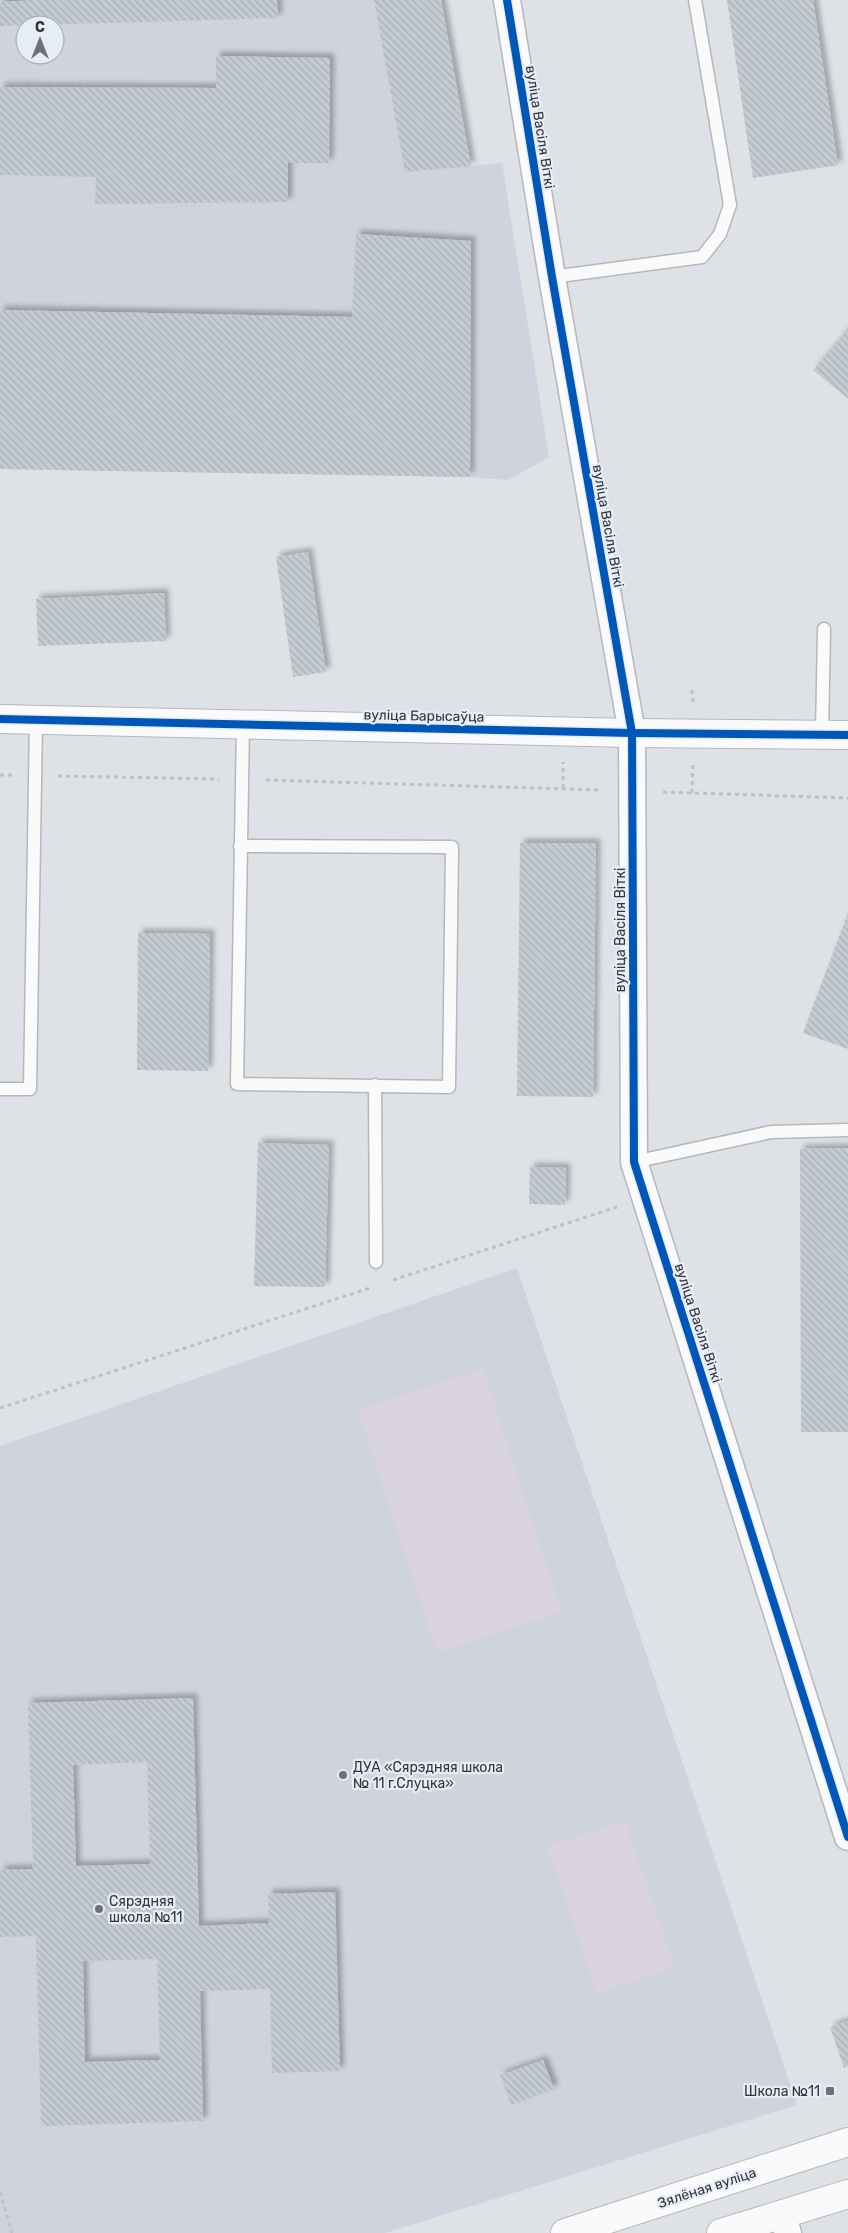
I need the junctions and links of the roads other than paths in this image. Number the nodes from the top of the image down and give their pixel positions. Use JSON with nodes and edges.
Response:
{"nodes":[{"id":1,"x":507,"y":0,"type":"edge"},
{"id":2,"x":695,"y":0,"type":"edge"},
{"id":3,"x":552,"y":277,"type":"junction"},
{"id":4,"x":824,"y":629,"type":"dead end"},
{"id":5,"x":0,"y":719,"type":"edge"},
{"id":6,"x":36,"y":719,"type":"junction"},
{"id":7,"x":243,"y":724,"type":"junction"},
{"id":8,"x":632,"y":733,"type":"junction"},
{"id":9,"x":835,"y":734,"type":"edge"},
{"id":10,"x":240,"y":846,"type":"junction"},
{"id":11,"x":375,"y":1086,"type":"junction"},
{"id":12,"x":0,"y":1089,"type":"edge"},
{"id":13,"x":848,"y":1130,"type":"edge"},
{"id":14,"x":634,"y":1162,"type":"junction"},
{"id":15,"x":376,"y":1262,"type":"dead end"},
{"id":16,"x":848,"y":1837,"type":"edge"},
{"id":17,"x":848,"y":2142,"type":"edge"},
{"id":18,"x":848,"y":2194,"type":"edge"},
{"id":19,"x":786,"y":2224,"type":"edge"},
{"id":20,"x":565,"y":2233,"type":"edge"},
{"id":21,"x":720,"y":2233,"type":"edge"}],
"edges":[{"from":1,"to":3,"type":"street","name":"вуліца Васіля Віткі"},
{"from":2,"to":3,"type":"lane"},
{"from":3,"to":8,"type":"street","name":"вуліца Васіля Віткі"},
{"from":4,"to":9,"type":"lane"},
{"from":5,"to":6,"type":"street","name":"вуліца Барысаўца"},
{"from":6,"to":7,"type":"street","name":"вуліца Барысаўца"},
{"from":6,"to":12,"type":"lane"},
{"from":7,"to":8,"type":"street","name":"вуліца Барысаўца"},
{"from":7,"to":10,"type":"lane"},
{"from":8,"to":9,"type":"street","name":"вуліца Барысаўца"},
{"from":8,"to":14,"type":"street","name":"вуліца Васіля Віткі"},
{"from":10,"to":11,"type":"lane"},
{"from":10,"to":11,"type":"lane"},
{"from":11,"to":15,"type":"lane"},
{"from":13,"to":14,"type":"lane"},
{"from":14,"to":16,"type":"street","name":"вуліца Васіля Віткі"},
{"from":17,"to":20,"type":"street","name":"Зялёная вуліца"},
{"from":18,"to":19,"type":"street"},
{"from":19,"to":21,"type":"street"}]}
